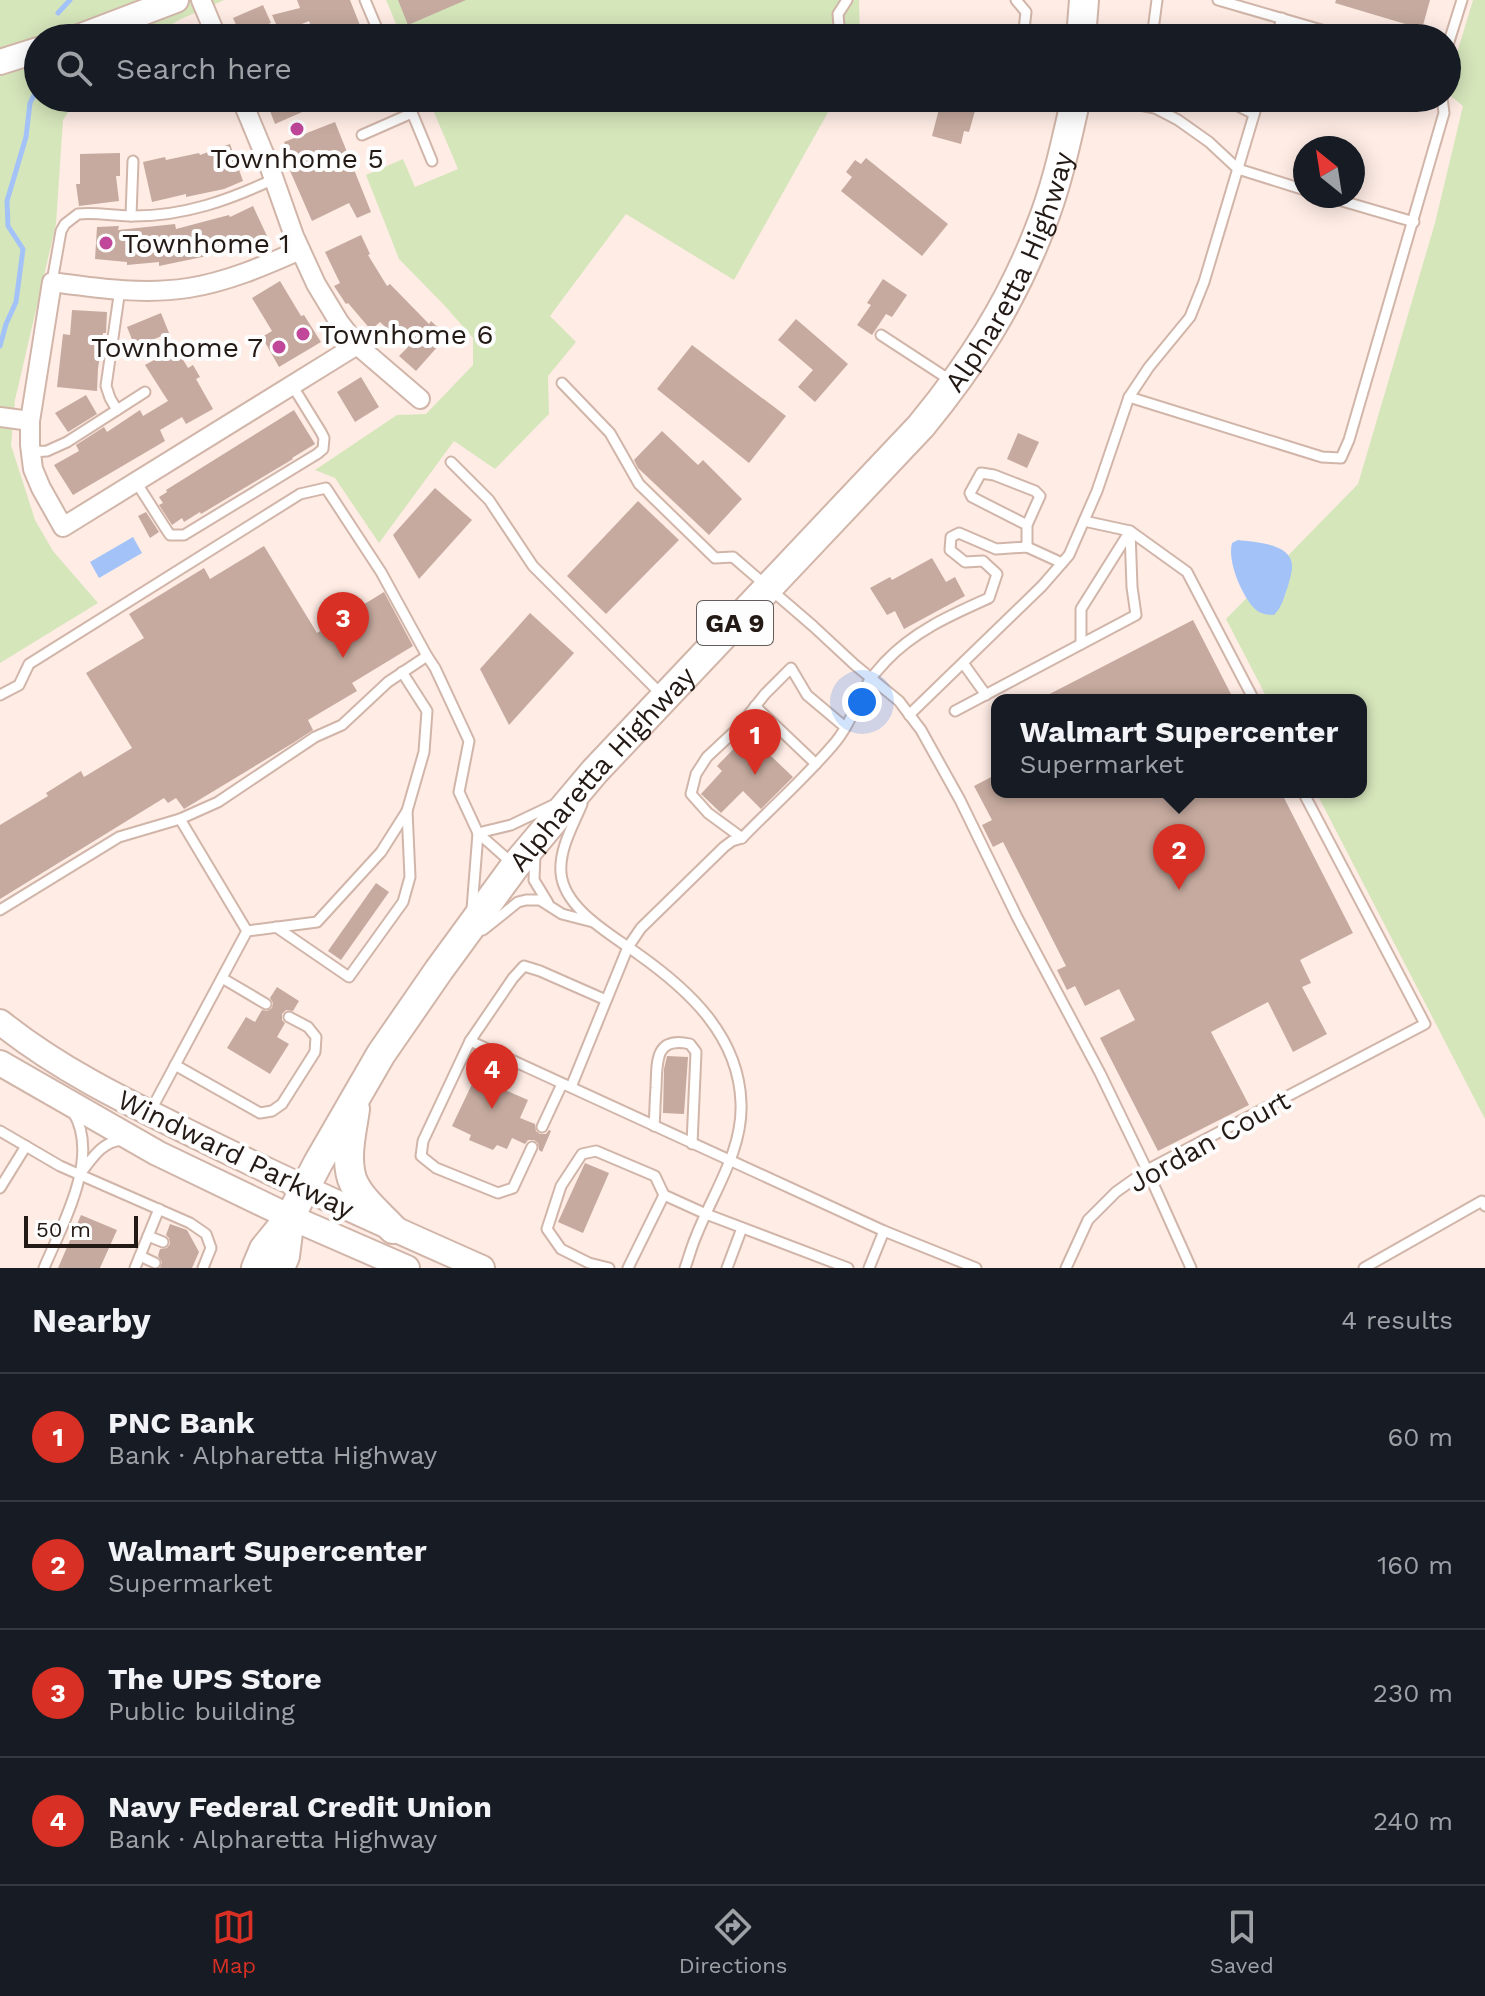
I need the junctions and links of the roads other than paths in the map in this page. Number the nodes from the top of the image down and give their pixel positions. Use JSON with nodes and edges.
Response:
{"nodes":[{"id":1,"x":176,"y":0,"type":"edge"},
{"id":2,"x":201,"y":0,"type":"edge"},
{"id":3,"x":365,"y":0,"type":"edge"},
{"id":4,"x":847,"y":0,"type":"edge"},
{"id":5,"x":1016,"y":0,"type":"edge"},
{"id":6,"x":1084,"y":0,"type":"edge"},
{"id":7,"x":1157,"y":0,"type":"edge"},
{"id":8,"x":1218,"y":0,"type":"edge"},
{"id":9,"x":1462,"y":0,"type":"edge"},
{"id":10,"x":1282,"y":18,"type":"junction"},
{"id":11,"x":113,"y":24,"type":"edge"},
{"id":12,"x":211,"y":24,"type":"edge"},
{"id":13,"x":375,"y":24,"type":"edge"},
{"id":14,"x":839,"y":24,"type":"edge"},
{"id":15,"x":1025,"y":24,"type":"edge"},
{"id":16,"x":1082,"y":24,"type":"edge"},
{"id":17,"x":1154,"y":24,"type":"edge"},
{"id":18,"x":1280,"y":24,"type":"edge"},
{"id":19,"x":1302,"y":24,"type":"edge"},
{"id":20,"x":1454,"y":24,"type":"edge"},
{"id":21,"x":24,"y":53,"type":"edge"},
{"id":22,"x":0,"y":60,"type":"edge"},
{"id":23,"x":247,"y":112,"type":"edge"},
{"id":24,"x":1073,"y":112,"type":"edge"},
{"id":25,"x":1163,"y":112,"type":"edge"},
{"id":26,"x":1250,"y":112,"type":"edge"},
{"id":27,"x":1444,"y":112,"type":"edge"},
{"id":28,"x":412,"y":113,"type":"joint"},
{"id":29,"x":1254,"y":114,"type":"joint"},
{"id":30,"x":362,"y":135,"type":"dead end"},
{"id":31,"x":133,"y":161,"type":"dead end"},
{"id":32,"x":432,"y":161,"type":"dead end"},
{"id":33,"x":1238,"y":169,"type":"junction"},
{"id":34,"x":274,"y":179,"type":"junction"},
{"id":35,"x":1293,"y":186,"type":"edge"},
{"id":36,"x":1365,"y":208,"type":"edge"},
{"id":37,"x":131,"y":216,"type":"junction"},
{"id":38,"x":1414,"y":222,"type":"junction"},
{"id":39,"x":300,"y":250,"type":"junction"},
{"id":40,"x":52,"y":282,"type":"junction"},
{"id":41,"x":120,"y":289,"type":"junction"},
{"id":42,"x":881,"y":335,"type":"dead end"},
{"id":43,"x":357,"y":345,"type":"junction"},
{"id":44,"x":562,"y":383,"type":"dead end"},
{"id":45,"x":956,"y":383,"type":"junction"},
{"id":46,"x":292,"y":385,"type":"junction"},
{"id":47,"x":145,"y":392,"type":"dead end"},
{"id":48,"x":1129,"y":397,"type":"junction"},
{"id":49,"x":420,"y":399,"type":"dead end"},
{"id":50,"x":117,"y":410,"type":"junction"},
{"id":51,"x":0,"y":417,"type":"edge"},
{"id":52,"x":30,"y":421,"type":"junction"},
{"id":53,"x":31,"y":452,"type":"junction"},
{"id":54,"x":451,"y":462,"type":"dead end"},
{"id":55,"x":136,"y":482,"type":"junction"},
{"id":56,"x":1084,"y":521,"type":"junction"},
{"id":57,"x":1027,"y":525,"type":"junction"},
{"id":58,"x":1130,"y":531,"type":"junction"},
{"id":59,"x":1027,"y":547,"type":"junction"},
{"id":60,"x":1062,"y":563,"type":"junction"},
{"id":61,"x":769,"y":587,"type":"junction"},
{"id":62,"x":1081,"y":644,"type":"junction"},
{"id":63,"x":427,"y":656,"type":"junction"},
{"id":64,"x":963,"y":663,"type":"junction"},
{"id":65,"x":402,"y":672,"type":"junction"},
{"id":66,"x":871,"y":678,"type":"junction"},
{"id":67,"x":1251,"y":694,"type":"edge"},
{"id":68,"x":0,"y":695,"type":"edge"},
{"id":69,"x":986,"y":695,"type":"junction"},
{"id":70,"x":665,"y":697,"type":"junction"},
{"id":71,"x":755,"y":706,"type":"junction"},
{"id":72,"x":955,"y":711,"type":"dead end"},
{"id":73,"x":909,"y":715,"type":"junction"},
{"id":74,"x":845,"y":727,"type":"junction"},
{"id":75,"x":816,"y":764,"type":"junction"},
{"id":76,"x":579,"y":789,"type":"junction"},
{"id":77,"x":1306,"y":798,"type":"edge"},
{"id":78,"x":407,"y":811,"type":"junction"},
{"id":79,"x":180,"y":819,"type":"junction"},
{"id":80,"x":478,"y":833,"type":"junction"},
{"id":81,"x":742,"y":838,"type":"junction"},
{"id":82,"x":515,"y":866,"type":"junction"},
{"id":83,"x":550,"y":907,"type":"junction"},
{"id":84,"x":0,"y":910,"type":"edge"},
{"id":85,"x":593,"y":922,"type":"junction"},
{"id":86,"x":276,"y":927,"type":"junction"},
{"id":87,"x":470,"y":927,"type":"junction"},
{"id":88,"x":247,"y":931,"type":"junction"},
{"id":89,"x":628,"y":947,"type":"junction"},
{"id":90,"x":439,"y":970,"type":"junction"},
{"id":91,"x":222,"y":978,"type":"junction"},
{"id":92,"x":606,"y":1000,"type":"junction"},
{"id":93,"x":266,"y":1004,"type":"dead end"},
{"id":94,"x":289,"y":1017,"type":"dead end"},
{"id":95,"x":0,"y":1022,"type":"edge"},
{"id":96,"x":470,"y":1041,"type":"junction"},
{"id":97,"x":0,"y":1063,"type":"edge"},
{"id":98,"x":175,"y":1065,"type":"junction"},
{"id":99,"x":566,"y":1086,"type":"junction"},
{"id":100,"x":356,"y":1096,"type":"junction"},
{"id":101,"x":65,"y":1101,"type":"junction"},
{"id":102,"x":149,"y":1113,"type":"junction"},
{"id":103,"x":654,"y":1126,"type":"junction"},
{"id":104,"x":542,"y":1127,"type":"dead end"},
{"id":105,"x":0,"y":1131,"type":"edge"},
{"id":106,"x":133,"y":1139,"type":"junction"},
{"id":107,"x":692,"y":1144,"type":"junction"},
{"id":108,"x":26,"y":1146,"type":"junction"},
{"id":109,"x":532,"y":1147,"type":"dead end"},
{"id":110,"x":730,"y":1161,"type":"junction"},
{"id":111,"x":1147,"y":1170,"type":"junction"},
{"id":112,"x":80,"y":1174,"type":"junction"},
{"id":113,"x":0,"y":1188,"type":"edge"},
{"id":114,"x":304,"y":1189,"type":"junction"},
{"id":115,"x":664,"y":1195,"type":"junction"},
{"id":116,"x":1484,"y":1202,"type":"edge"},
{"id":117,"x":159,"y":1209,"type":"junction"},
{"id":118,"x":706,"y":1214,"type":"junction"},
{"id":119,"x":290,"y":1217,"type":"junction"},
{"id":120,"x":742,"y":1228,"type":"junction"},
{"id":121,"x":393,"y":1229,"type":"junction"},
{"id":122,"x":884,"y":1231,"type":"junction"},
{"id":123,"x":148,"y":1236,"type":"junction"},
{"id":124,"x":163,"y":1242,"type":"dead end"},
{"id":125,"x":140,"y":1256,"type":"junction"},
{"id":126,"x":202,"y":1262,"type":"edge"},
{"id":127,"x":155,"y":1263,"type":"dead end"},
{"id":128,"x":836,"y":1266,"type":"edge"},
{"id":129,"x":44,"y":1268,"type":"edge"},
{"id":130,"x":135,"y":1268,"type":"edge"},
{"id":131,"x":256,"y":1268,"type":"edge"},
{"id":132,"x":280,"y":1268,"type":"edge"},
{"id":133,"x":407,"y":1268,"type":"edge"},
{"id":134,"x":482,"y":1268,"type":"edge"},
{"id":135,"x":609,"y":1268,"type":"edge"},
{"id":136,"x":628,"y":1268,"type":"edge"},
{"id":137,"x":685,"y":1268,"type":"edge"},
{"id":138,"x":727,"y":1268,"type":"edge"},
{"id":139,"x":848,"y":1268,"type":"edge"},
{"id":140,"x":869,"y":1268,"type":"edge"},
{"id":141,"x":976,"y":1268,"type":"edge"},
{"id":142,"x":1066,"y":1268,"type":"edge"},
{"id":143,"x":1191,"y":1268,"type":"edge"},
{"id":144,"x":1364,"y":1268,"type":"edge"}],
"edges":[{"from":1,"to":11,"type":"street"},
{"from":2,"to":12,"type":"street"},
{"from":3,"to":13,"type":"lane"},
{"from":4,"to":14,"type":"lane"},
{"from":5,"to":15,"type":"lane"},
{"from":6,"to":16,"type":"main road"},
{"from":7,"to":17,"type":"lane"},
{"from":8,"to":10,"type":"lane"},
{"from":9,"to":20,"type":"lane"},
{"from":10,"to":18,"type":"lane"},
{"from":10,"to":19,"type":"lane"},
{"from":21,"to":22,"type":"street"},
{"from":23,"to":34,"type":"street"},
{"from":24,"to":45,"type":"main road","name":"Alpharetta Highway","number":"GA 9"},
{"from":25,"to":33,"type":"lane"},
{"from":26,"to":29,"type":"lane"},
{"from":27,"to":38,"type":"lane"},
{"from":28,"to":30,"type":"lane"},
{"from":28,"to":32,"type":"lane"},
{"from":29,"to":33,"type":"lane"},
{"from":31,"to":37,"type":"lane"},
{"from":33,"to":35,"type":"lane"},
{"from":33,"to":48,"type":"lane"},
{"from":34,"to":37,"type":"lane"},
{"from":34,"to":39,"type":"street"},
{"from":36,"to":38,"type":"lane"},
{"from":37,"to":40,"type":"lane"},
{"from":38,"to":48,"type":"lane"},
{"from":39,"to":41,"type":"street"},
{"from":39,"to":43,"type":"street"},
{"from":40,"to":41,"type":"street"},
{"from":40,"to":52,"type":"street"},
{"from":41,"to":50,"type":"lane"},
{"from":42,"to":45,"type":"lane"},
{"from":43,"to":46,"type":"street"},
{"from":43,"to":49,"type":"street"},
{"from":44,"to":61,"type":"lane"},
{"from":45,"to":61,"type":"main road","name":"Alpharetta Highway","number":"GA 9"},
{"from":46,"to":55,"type":"street"},
{"from":46,"to":55,"type":"lane"},
{"from":47,"to":50,"type":"lane"},
{"from":48,"to":56,"type":"lane"},
{"from":50,"to":53,"type":"lane"},
{"from":51,"to":52,"type":"street"},
{"from":52,"to":53,"type":"street"},
{"from":53,"to":55,"type":"street"},
{"from":54,"to":70,"type":"lane"},
{"from":56,"to":58,"type":"lane"},
{"from":56,"to":60,"type":"lane"},
{"from":57,"to":57,"type":"lane"},
{"from":57,"to":59,"type":"lane"},
{"from":58,"to":62,"type":"lane"},
{"from":58,"to":62,"type":"lane"},
{"from":58,"to":67,"type":"lane"},
{"from":59,"to":60,"type":"lane"},
{"from":59,"to":66,"type":"lane"},
{"from":60,"to":64,"type":"lane"},
{"from":61,"to":66,"type":"lane"},
{"from":61,"to":70,"type":"main road","name":"Alpharetta Highway","number":"GA 9"},
{"from":62,"to":69,"type":"lane"},
{"from":63,"to":65,"type":"lane"},
{"from":63,"to":68,"type":"lane"},
{"from":63,"to":80,"type":"lane"},
{"from":64,"to":69,"type":"lane"},
{"from":64,"to":73,"type":"lane"},
{"from":65,"to":78,"type":"lane"},
{"from":65,"to":79,"type":"lane"},
{"from":66,"to":73,"type":"lane"},
{"from":66,"to":74,"type":"lane"},
{"from":69,"to":72,"type":"lane"},
{"from":70,"to":76,"type":"main road","name":"Alpharetta Highway","number":"GA 9"},
{"from":71,"to":74,"type":"lane"},
{"from":71,"to":75,"type":"lane"},
{"from":71,"to":81,"type":"lane"},
{"from":73,"to":111,"type":"lane"},
{"from":74,"to":75,"type":"lane"},
{"from":75,"to":81,"type":"lane"},
{"from":76,"to":80,"type":"lane"},
{"from":76,"to":82,"type":"main road","name":"Alpharetta Highway","number":"GA 9"},
{"from":76,"to":83,"type":"lane"},
{"from":76,"to":85,"type":"lane"},
{"from":77,"to":111,"type":"lane","name":"Jordan Court"},
{"from":78,"to":86,"type":"lane"},
{"from":78,"to":86,"type":"lane"},
{"from":79,"to":84,"type":"lane"},
{"from":79,"to":88,"type":"lane"},
{"from":80,"to":82,"type":"lane"},
{"from":80,"to":87,"type":"lane"},
{"from":81,"to":89,"type":"lane"},
{"from":82,"to":87,"type":"main road","name":"Alpharetta Highway","number":"GA 9"},
{"from":83,"to":85,"type":"lane"},
{"from":83,"to":90,"type":"lane"},
{"from":85,"to":89,"type":"lane"},
{"from":86,"to":88,"type":"lane"},
{"from":87,"to":90,"type":"main road","name":"Alpharetta Highway","number":"GA 9"},
{"from":88,"to":91,"type":"lane"},
{"from":89,"to":92,"type":"lane"},
{"from":89,"to":110,"type":"lane"},
{"from":90,"to":100,"type":"main road","name":"Alpharetta Highway","number":"GA 9"},
{"from":91,"to":93,"type":"lane"},
{"from":91,"to":98,"type":"lane"},
{"from":92,"to":96,"type":"lane"},
{"from":92,"to":99,"type":"lane"},
{"from":94,"to":98,"type":"lane"},
{"from":95,"to":102,"type":"street","name":"Windward Parkway"},
{"from":96,"to":99,"type":"lane"},
{"from":96,"to":109,"type":"lane"},
{"from":97,"to":101,"type":"street","name":"Windward Parkway"},
{"from":98,"to":102,"type":"lane"},
{"from":99,"to":103,"type":"lane"},
{"from":99,"to":104,"type":"lane"},
{"from":100,"to":114,"type":"main road","name":"Alpharetta Highway","number":"GA 9"},
{"from":100,"to":121,"type":"main road"},
{"from":101,"to":106,"type":"street","name":"Windward Parkway"},
{"from":101,"to":112,"type":"lane"},
{"from":102,"to":114,"type":"street","name":"Windward Parkway"},
{"from":103,"to":107,"type":"lane"},
{"from":103,"to":107,"type":"lane"},
{"from":105,"to":108,"type":"lane"},
{"from":106,"to":112,"type":"lane"},
{"from":106,"to":119,"type":"street","name":"Windward Parkway"},
{"from":107,"to":110,"type":"lane"},
{"from":108,"to":112,"type":"lane"},
{"from":108,"to":113,"type":"lane"},
{"from":110,"to":118,"type":"lane"},
{"from":110,"to":122,"type":"lane"},
{"from":111,"to":142,"type":"lane","name":"Jordan Court"},
{"from":111,"to":143,"type":"lane"},
{"from":112,"to":117,"type":"lane"},
{"from":112,"to":129,"type":"lane"},
{"from":114,"to":119,"type":"main road","name":"Alpharetta Highway","number":"GA 9"},
{"from":114,"to":121,"type":"street","name":"Windward Parkway"},
{"from":115,"to":118,"type":"lane"},
{"from":115,"to":135,"type":"lane"},
{"from":115,"to":136,"type":"lane"},
{"from":116,"to":144,"type":"lane"},
{"from":117,"to":123,"type":"lane"},
{"from":117,"to":126,"type":"lane"},
{"from":118,"to":120,"type":"lane"},
{"from":118,"to":137,"type":"lane"},
{"from":119,"to":131,"type":"main road","number":"GA 9"},
{"from":119,"to":132,"type":"main road","number":"GA 9"},
{"from":119,"to":133,"type":"street","name":"Windward Parkway"},
{"from":120,"to":128,"type":"lane"},
{"from":120,"to":138,"type":"lane"},
{"from":121,"to":134,"type":"street","name":"Windward Parkway"},
{"from":122,"to":140,"type":"lane"},
{"from":122,"to":141,"type":"lane"},
{"from":123,"to":124,"type":"lane"},
{"from":123,"to":125,"type":"lane"},
{"from":125,"to":127,"type":"lane"},
{"from":125,"to":130,"type":"lane"},
{"from":128,"to":139,"type":"lane"}]}
